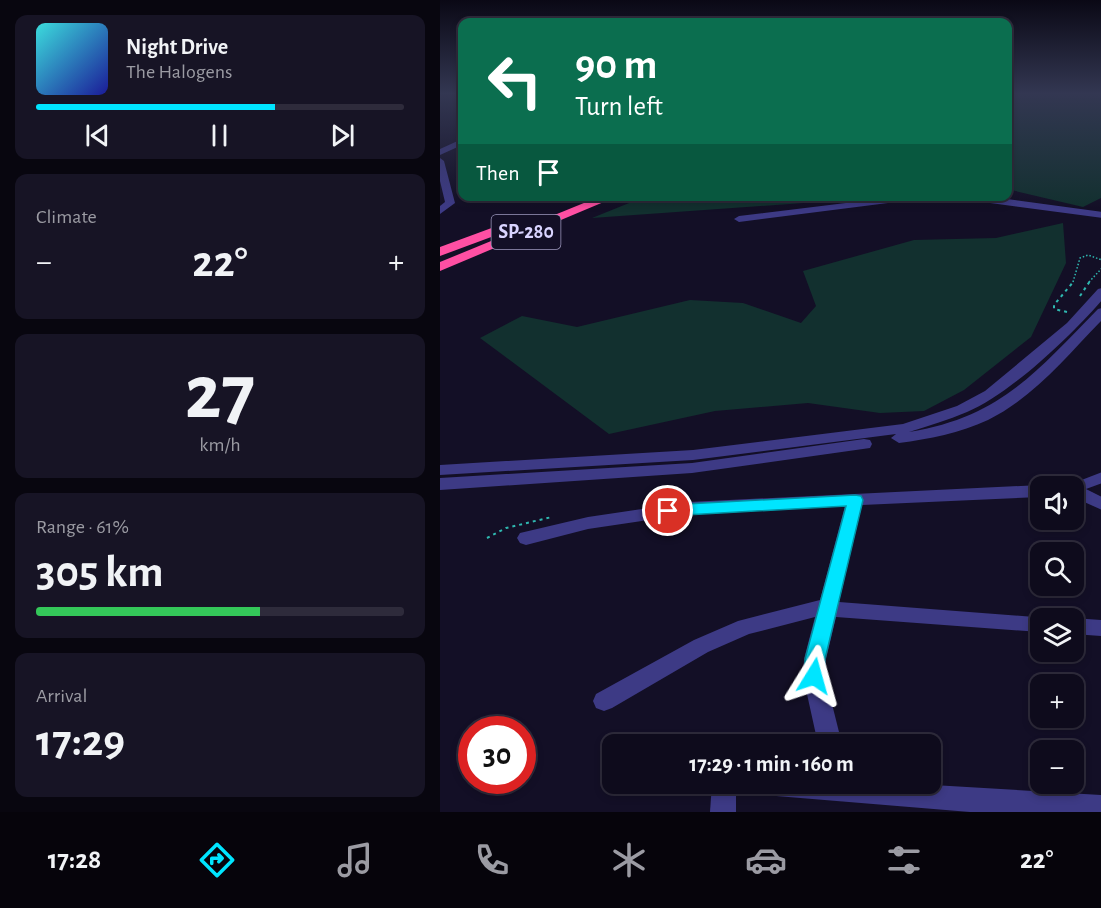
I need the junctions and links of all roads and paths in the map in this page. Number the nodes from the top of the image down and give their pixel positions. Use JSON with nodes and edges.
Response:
{"nodes":[{"id":1,"x":458,"y":143,"type":"edge"},
{"id":2,"x":440,"y":152,"type":"edge"},
{"id":3,"x":440,"y":160,"type":"edge"},
{"id":4,"x":569,"y":201,"type":"edge"},
{"id":5,"x":600,"y":201,"type":"edge"},
{"id":6,"x":891,"y":201,"type":"edge"},
{"id":7,"x":1006,"y":201,"type":"edge"},
{"id":8,"x":440,"y":210,"type":"edge"},
{"id":9,"x":1102,"y":215,"type":"edge"},
{"id":10,"x":739,"y":219,"type":"dead end"},
{"id":11,"x":440,"y":252,"type":"edge"},
{"id":12,"x":1102,"y":260,"type":"edge"},
{"id":13,"x":440,"y":267,"type":"edge"},
{"id":14,"x":1102,"y":268,"type":"edge"},
{"id":15,"x":1102,"y":292,"type":"edge"},
{"id":16,"x":1080,"y":297,"type":"dead end"},
{"id":17,"x":1072,"y":310,"type":"dead end"},
{"id":18,"x":1102,"y":312,"type":"edge"},
{"id":19,"x":440,"y":471,"type":"edge"},
{"id":20,"x":1102,"y":477,"type":"edge"},
{"id":21,"x":440,"y":484,"type":"edge"},
{"id":22,"x":1084,"y":484,"type":"edge"},
{"id":23,"x":1030,"y":491,"type":"edge"},
{"id":24,"x":1084,"y":495,"type":"edge"},
{"id":25,"x":855,"y":500,"type":"junction"},
{"id":26,"x":1102,"y":504,"type":"edge"},
{"id":27,"x":526,"y":538,"type":"dead end"},
{"id":28,"x":828,"y":608,"type":"junction"},
{"id":29,"x":1030,"y":623,"type":"edge"},
{"id":30,"x":1084,"y":627,"type":"edge"},
{"id":31,"x":1102,"y":628,"type":"edge"},
{"id":32,"x":604,"y":701,"type":"dead end"},
{"id":33,"x":828,"y":734,"type":"edge"},
{"id":34,"x":724,"y":794,"type":"edge"},
{"id":35,"x":881,"y":794,"type":"edge"},
{"id":36,"x":935,"y":805,"type":"edge"},
{"id":37,"x":1102,"y":807,"type":"edge"},
{"id":38,"x":723,"y":812,"type":"edge"}],
"edges":[{"from":1,"to":2,"type":"street"},
{"from":3,"to":8,"type":"street"},
{"from":4,"to":11,"type":"highway","number":"SP-280"},
{"from":5,"to":13,"type":"highway","number":"SP-280"},
{"from":6,"to":10,"type":"street"},
{"from":7,"to":9,"type":"street"},
{"from":12,"to":17,"type":"path"},
{"from":14,"to":16,"type":"path"},
{"from":15,"to":19,"type":"street"},
{"from":18,"to":21,"type":"street"},
{"from":20,"to":22,"type":"street"},
{"from":23,"to":25,"type":"street"},
{"from":24,"to":26,"type":"street"},
{"from":25,"to":27,"type":"street"},
{"from":25,"to":28,"type":"street"},
{"from":28,"to":29,"type":"street"},
{"from":28,"to":32,"type":"street"},
{"from":28,"to":33,"type":"street"},
{"from":30,"to":31,"type":"street"},
{"from":34,"to":38,"type":"street"},
{"from":35,"to":36,"type":"street"},
{"from":36,"to":37,"type":"street"}]}
